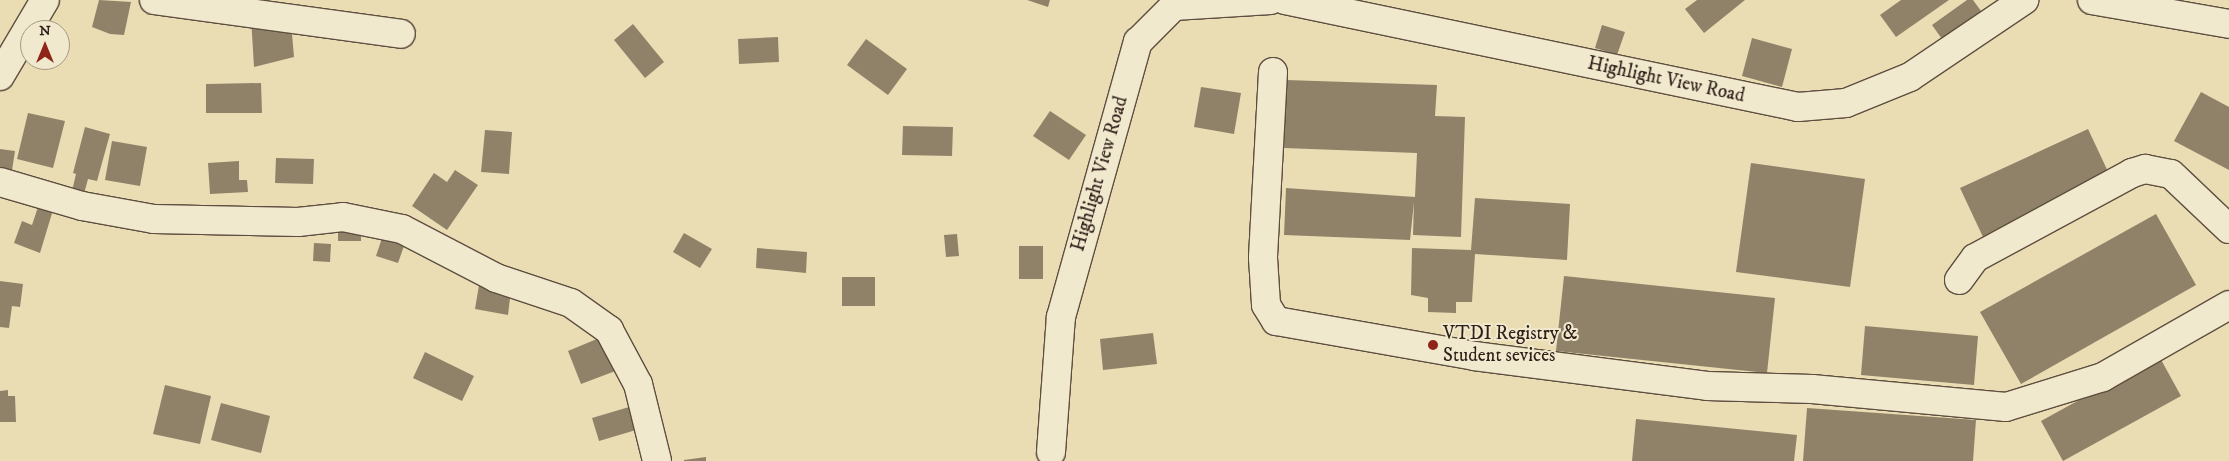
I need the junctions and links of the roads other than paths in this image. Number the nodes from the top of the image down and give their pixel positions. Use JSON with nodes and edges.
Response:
{"nodes":[{"id":1,"x":45,"y":0,"type":"edge"},
{"id":2,"x":154,"y":0,"type":"edge"},
{"id":3,"x":1270,"y":0,"type":"edge"},
{"id":4,"x":1284,"y":0,"type":"edge"},
{"id":5,"x":2024,"y":0,"type":"edge"},
{"id":6,"x":2092,"y":0,"type":"edge"},
{"id":7,"x":2229,"y":24,"type":"edge"},
{"id":8,"x":401,"y":34,"type":"dead end"},
{"id":9,"x":1273,"y":72,"type":"dead end"},
{"id":10,"x":0,"y":76,"type":"edge"},
{"id":11,"x":0,"y":182,"type":"edge"},
{"id":12,"x":2229,"y":229,"type":"edge"},
{"id":13,"x":1959,"y":280,"type":"dead end"},
{"id":14,"x":2229,"y":305,"type":"edge"},
{"id":15,"x":1051,"y":452,"type":"dead end"},
{"id":16,"x":657,"y":461,"type":"edge"}],
"edges":[{"from":1,"to":10,"type":"street"},
{"from":2,"to":8,"type":"street"},
{"from":3,"to":15,"type":"street","name":"Highlight View Road"},
{"from":4,"to":5,"type":"street","name":"Highlight View Road"},
{"from":6,"to":7,"type":"street"},
{"from":9,"to":14,"type":"street"},
{"from":11,"to":16,"type":"street"},
{"from":12,"to":13,"type":"street"}]}
